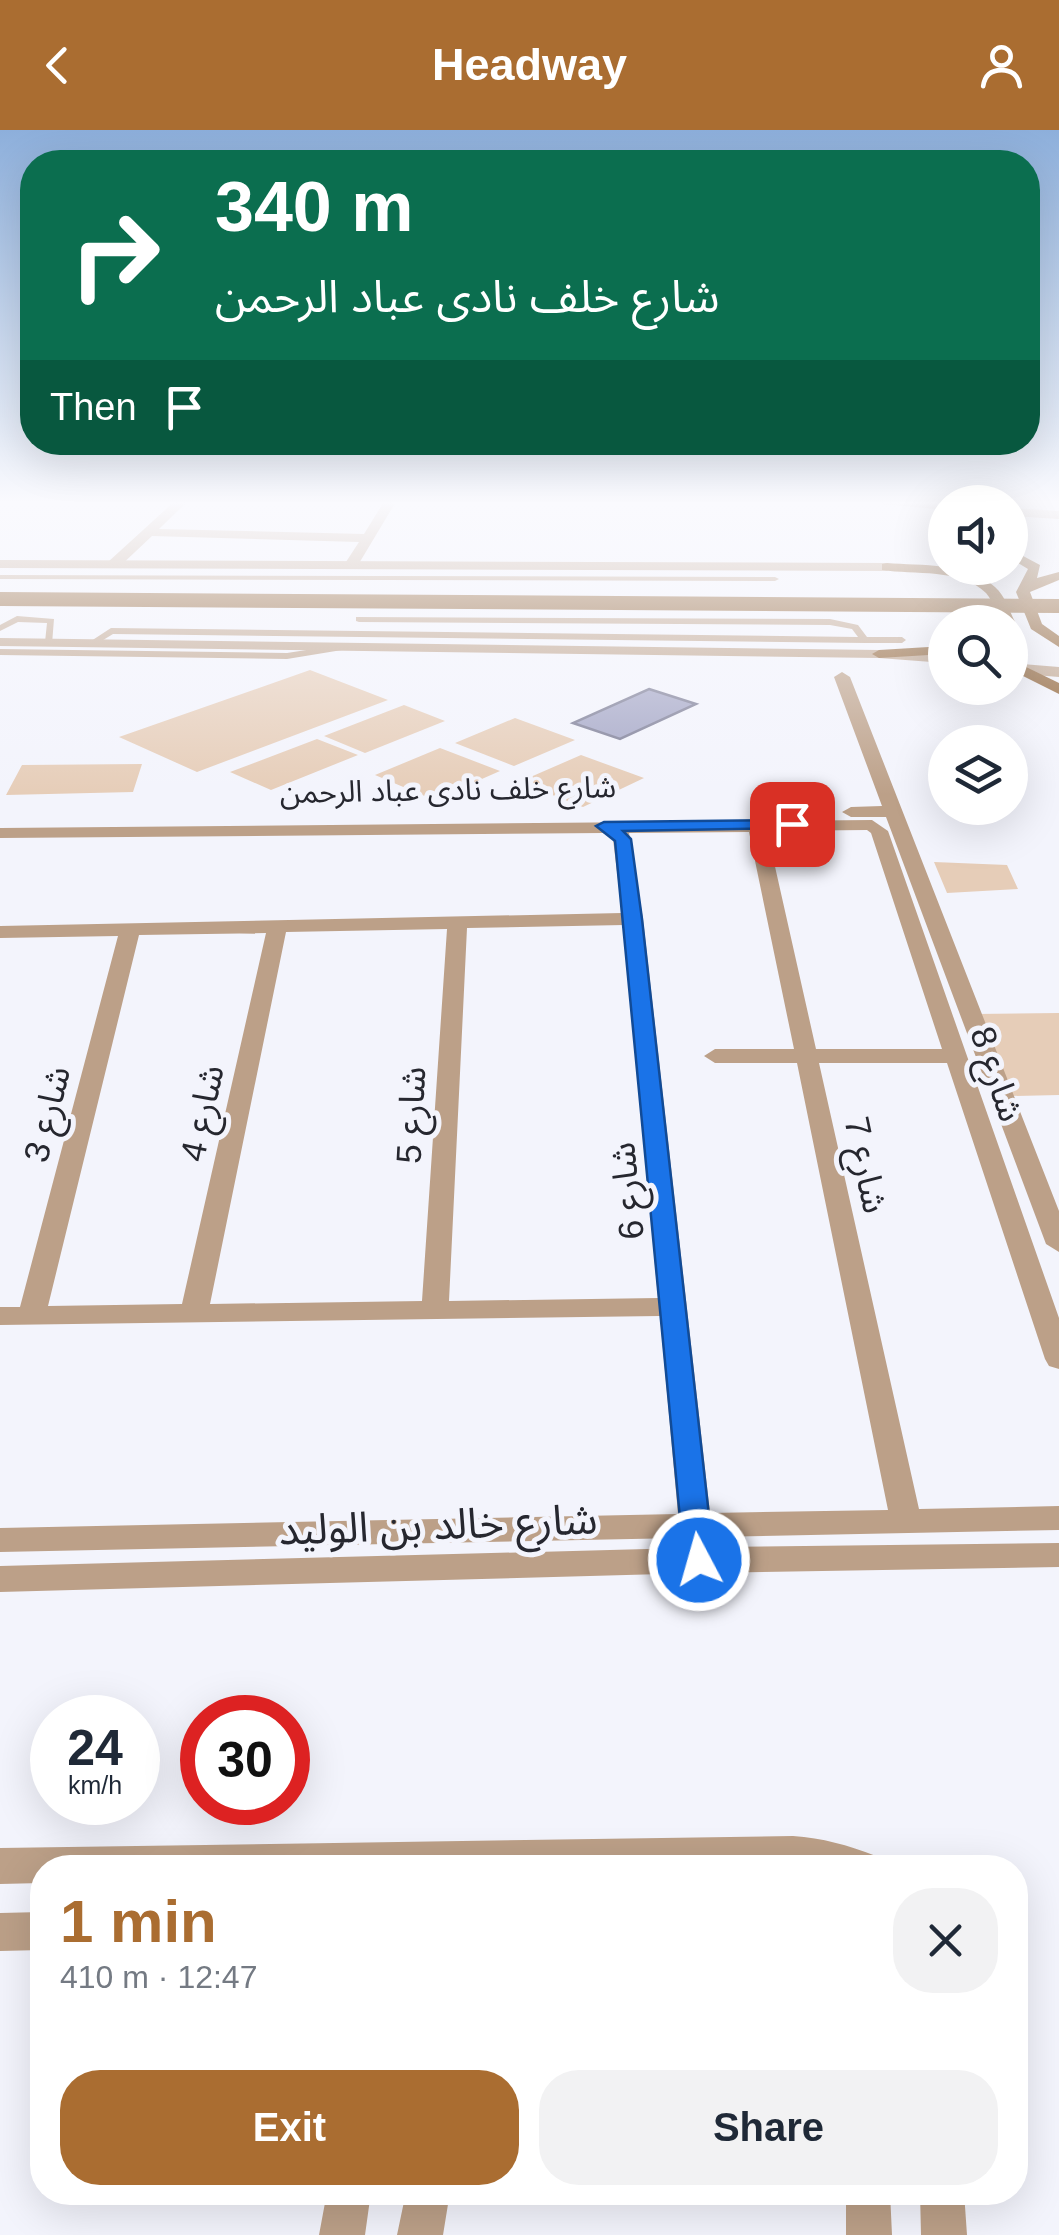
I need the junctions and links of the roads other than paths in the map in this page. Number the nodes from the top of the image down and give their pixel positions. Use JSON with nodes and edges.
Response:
{"nodes":[{"id":1,"x":1027,"y":598,"type":"edge"},
{"id":2,"x":0,"y":599,"type":"edge"},
{"id":3,"x":0,"y":608,"type":"edge"},
{"id":4,"x":1059,"y":609,"type":"edge"},
{"id":5,"x":359,"y":619,"type":"dead end"},
{"id":6,"x":396,"y":619,"type":"junction"},
{"id":7,"x":549,"y":620,"type":"junction"},
{"id":8,"x":696,"y":621,"type":"junction"},
{"id":9,"x":26,"y":626,"type":"dead end"},
{"id":10,"x":1,"y":632,"type":"edge"},
{"id":11,"x":48,"y":632,"type":"junction"},
{"id":12,"x":394,"y":640,"type":"junction"},
{"id":13,"x":865,"y":640,"type":"junction"},
{"id":14,"x":902,"y":640,"type":"dead end"},
{"id":15,"x":547,"y":642,"type":"junction"},
{"id":16,"x":92,"y":643,"type":"junction"},
{"id":17,"x":1059,"y":643,"type":"edge"},
{"id":18,"x":699,"y":644,"type":"junction"},
{"id":19,"x":348,"y":646,"type":"junction"},
{"id":20,"x":928,"y":651,"type":"edge"},
{"id":21,"x":0,"y":652,"type":"edge"},
{"id":22,"x":880,"y":654,"type":"junction"},
{"id":23,"x":928,"y":658,"type":"edge"},
{"id":24,"x":1028,"y":670,"type":"edge"},
{"id":25,"x":1059,"y":672,"type":"edge"},
{"id":26,"x":1028,"y":674,"type":"edge"},
{"id":27,"x":842,"y":677,"type":"dead end"},
{"id":28,"x":1059,"y":689,"type":"edge"},
{"id":29,"x":896,"y":811,"type":"junction"},
{"id":30,"x":614,"y":823,"type":"junction"},
{"id":31,"x":860,"y":824,"type":"joint"},
{"id":32,"x":757,"y":825,"type":"junction"},
{"id":33,"x":1,"y":831,"type":"edge"},
{"id":34,"x":633,"y":919,"type":"junction"},
{"id":35,"x":457,"y":925,"type":"junction"},
{"id":36,"x":277,"y":928,"type":"junction"},
{"id":37,"x":130,"y":930,"type":"junction"},
{"id":38,"x":0,"y":932,"type":"edge"},
{"id":39,"x":714,"y":1056,"type":"dead end"},
{"id":40,"x":807,"y":1056,"type":"junction"},
{"id":41,"x":953,"y":1056,"type":"junction"},
{"id":42,"x":1059,"y":1244,"type":"edge"},
{"id":43,"x":674,"y":1307,"type":"junction"},
{"id":44,"x":435,"y":1310,"type":"junction"},
{"id":45,"x":194,"y":1313,"type":"junction"},
{"id":46,"x":32,"y":1315,"type":"junction"},
{"id":47,"x":0,"y":1316,"type":"edge"},
{"id":48,"x":1059,"y":1359,"type":"edge"},
{"id":49,"x":1059,"y":1518,"type":"edge"},
{"id":50,"x":906,"y":1521,"type":"junction"},
{"id":51,"x":696,"y":1525,"type":"junction"},
{"id":52,"x":0,"y":1540,"type":"edge"},
{"id":53,"x":1059,"y":1554,"type":"edge"},
{"id":54,"x":699,"y":1560,"type":"junction"},
{"id":55,"x":2,"y":1586,"type":"edge"},
{"id":56,"x":716,"y":1855,"type":"edge"},
{"id":57,"x":828,"y":1855,"type":"edge"},
{"id":58,"x":0,"y":1866,"type":"edge"},
{"id":59,"x":30,"y":1866,"type":"edge"},
{"id":60,"x":30,"y":1931,"type":"edge"},
{"id":61,"x":0,"y":1932,"type":"edge"},
{"id":62,"x":346,"y":2205,"type":"edge"},
{"id":63,"x":426,"y":2205,"type":"edge"},
{"id":64,"x":868,"y":2205,"type":"edge"},
{"id":65,"x":943,"y":2205,"type":"edge"},
{"id":66,"x":342,"y":2235,"type":"edge"},
{"id":67,"x":420,"y":2235,"type":"edge"},
{"id":68,"x":869,"y":2235,"type":"edge"},
{"id":69,"x":944,"y":2235,"type":"edge"}],
"edges":[{"from":1,"to":17,"type":"main road"},
{"from":2,"to":4,"type":"main road","bridge":true},
{"from":3,"to":4,"type":"main road","bridge":true},
{"from":5,"to":6,"type":"lane"},
{"from":6,"to":7,"type":"lane"},
{"from":6,"to":12,"type":"lane"},
{"from":7,"to":8,"type":"lane"},
{"from":7,"to":15,"type":"lane"},
{"from":8,"to":13,"type":"lane"},
{"from":8,"to":18,"type":"lane"},
{"from":9,"to":10,"type":"lane"},
{"from":10,"to":11,"type":"street"},
{"from":10,"to":11,"type":"lane"},
{"from":11,"to":16,"type":"street"},
{"from":12,"to":15,"type":"street"},
{"from":12,"to":16,"type":"lane"},
{"from":12,"to":19,"type":"street"},
{"from":13,"to":14,"type":"lane"},
{"from":13,"to":18,"type":"lane"},
{"from":15,"to":18,"type":"street"},
{"from":16,"to":19,"type":"street"},
{"from":18,"to":22,"type":"street"},
{"from":19,"to":21,"type":"lane"},
{"from":20,"to":22,"type":"main road"},
{"from":22,"to":23,"type":"street"},
{"from":24,"to":25,"type":"street"},
{"from":26,"to":28,"type":"main road"},
{"from":27,"to":29,"type":"street"},
{"from":29,"to":30,"type":"street","name":"شارع خلف نادى عباد الرحمن"},
{"from":29,"to":42,"type":"street"},
{"from":30,"to":32,"type":"street","name":"شارع خلف نادى عباد الرحمن"},
{"from":30,"to":33,"type":"street","name":"شارع خلف نادى عباد الرحمن"},
{"from":30,"to":34,"type":"street","name":"شارع 6"},
{"from":31,"to":32,"type":"street","name":"شارع خلف نادى عباد الرحمن"},
{"from":31,"to":41,"type":"street","name":"شارع 8"},
{"from":32,"to":40,"type":"street","name":"شارع 7"},
{"from":34,"to":35,"type":"street"},
{"from":34,"to":43,"type":"street","name":"شارع 6"},
{"from":35,"to":36,"type":"street"},
{"from":35,"to":44,"type":"street","name":"شارع 5"},
{"from":36,"to":37,"type":"street"},
{"from":36,"to":45,"type":"street","name":"شارع 4"},
{"from":37,"to":38,"type":"street"},
{"from":37,"to":46,"type":"street","name":"شارع 3"},
{"from":39,"to":40,"type":"street"},
{"from":40,"to":41,"type":"street"},
{"from":40,"to":50,"type":"street","name":"شارع 7"},
{"from":41,"to":48,"type":"street","name":"شارع 8"},
{"from":43,"to":44,"type":"street"},
{"from":43,"to":51,"type":"street","name":"شارع 6"},
{"from":44,"to":45,"type":"street"},
{"from":45,"to":46,"type":"street"},
{"from":46,"to":47,"type":"street"},
{"from":49,"to":50,"type":"street","name":"شارع خالد بن الوليد"},
{"from":50,"to":51,"type":"street","name":"شارع خالد بن الوليد"},
{"from":51,"to":52,"type":"street","name":"شارع خالد بن الوليد"},
{"from":51,"to":54,"type":"street","name":"شارع 6"},
{"from":53,"to":54,"type":"street","name":"شارع خالد بن الوليد"},
{"from":54,"to":55,"type":"street","name":"شارع خالد بن الوليد"},
{"from":56,"to":57,"type":"street"},
{"from":58,"to":59,"type":"street"},
{"from":60,"to":61,"type":"street"},
{"from":62,"to":66,"type":"street"},
{"from":63,"to":67,"type":"street"},
{"from":64,"to":68,"type":"street"},
{"from":65,"to":69,"type":"street"}]}
